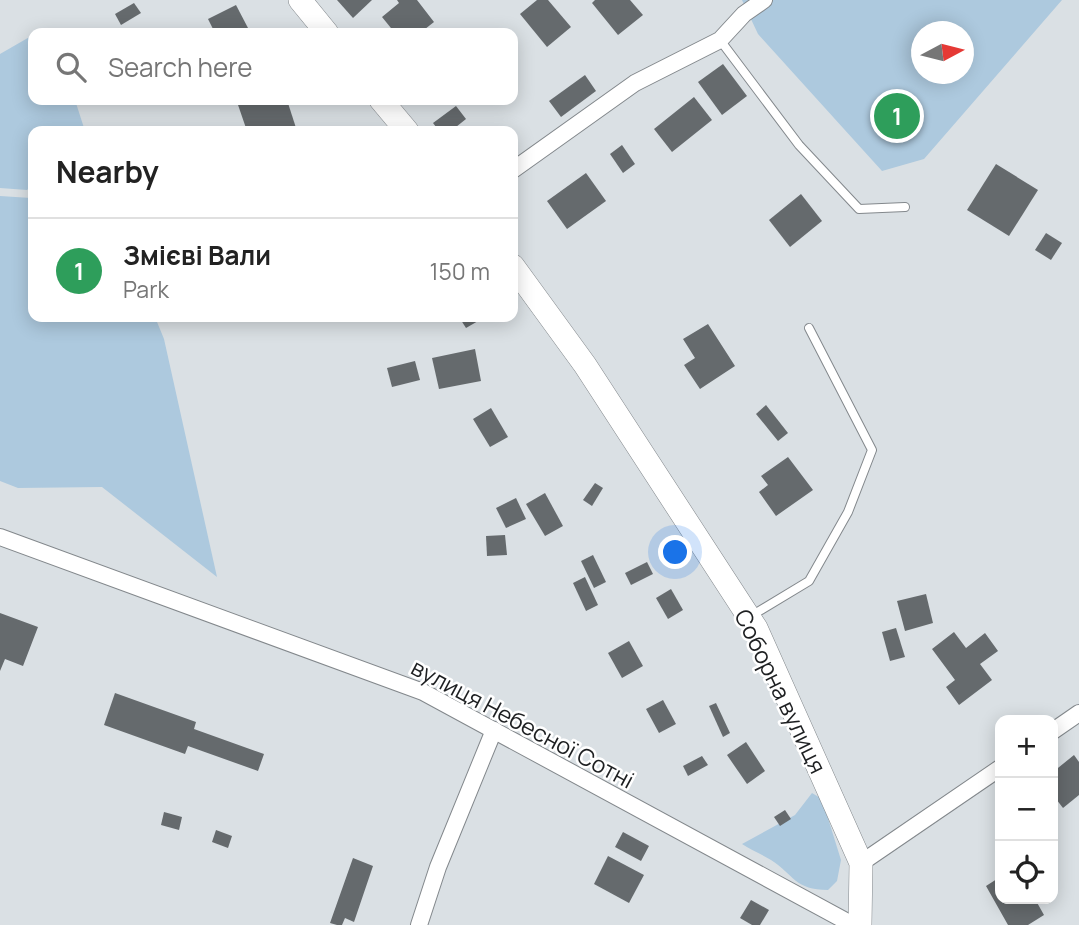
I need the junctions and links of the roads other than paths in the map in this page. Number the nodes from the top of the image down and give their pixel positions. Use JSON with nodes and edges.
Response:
{"nodes":[{"id":1,"x":300,"y":0,"type":"edge"},
{"id":2,"x":764,"y":0,"type":"edge"},
{"id":3,"x":323,"y":28,"type":"edge"},
{"id":4,"x":719,"y":40,"type":"junction"},
{"id":5,"x":385,"y":105,"type":"edge"},
{"id":6,"x":403,"y":126,"type":"edge"},
{"id":7,"x":518,"y":166,"type":"edge"},
{"id":8,"x":905,"y":207,"type":"dead end"},
{"id":9,"x":518,"y":273,"type":"edge"},
{"id":10,"x":809,"y":328,"type":"dead end"},
{"id":11,"x":0,"y":537,"type":"edge"},
{"id":12,"x":749,"y":618,"type":"junction"},
{"id":13,"x":1079,"y":713,"type":"edge"},
{"id":14,"x":1058,"y":728,"type":"edge"},
{"id":15,"x":494,"y":730,"type":"junction"},
{"id":16,"x":995,"y":771,"type":"edge"},
{"id":17,"x":861,"y":863,"type":"junction"},
{"id":18,"x":419,"y":925,"type":"edge"},
{"id":19,"x":853,"y":925,"type":"edge"},
{"id":20,"x":860,"y":925,"type":"edge"}],
"edges":[{"from":1,"to":3,"type":"main road"},
{"from":2,"to":4,"type":"street"},
{"from":4,"to":7,"type":"street"},
{"from":4,"to":8,"type":"lane"},
{"from":5,"to":6,"type":"main road"},
{"from":9,"to":12,"type":"main road","name":"Соборна вулиця"},
{"from":10,"to":12,"type":"lane"},
{"from":11,"to":15,"type":"street","name":"вулиця Небесної Сотні"},
{"from":12,"to":17,"type":"main road","name":"Соборна вулиця"},
{"from":13,"to":14,"type":"street"},
{"from":15,"to":18,"type":"street"},
{"from":15,"to":19,"type":"street","name":"вулиця Небесної Сотні"},
{"from":16,"to":17,"type":"street"},
{"from":17,"to":20,"type":"main road","name":"Соборна вулиця"}]}
